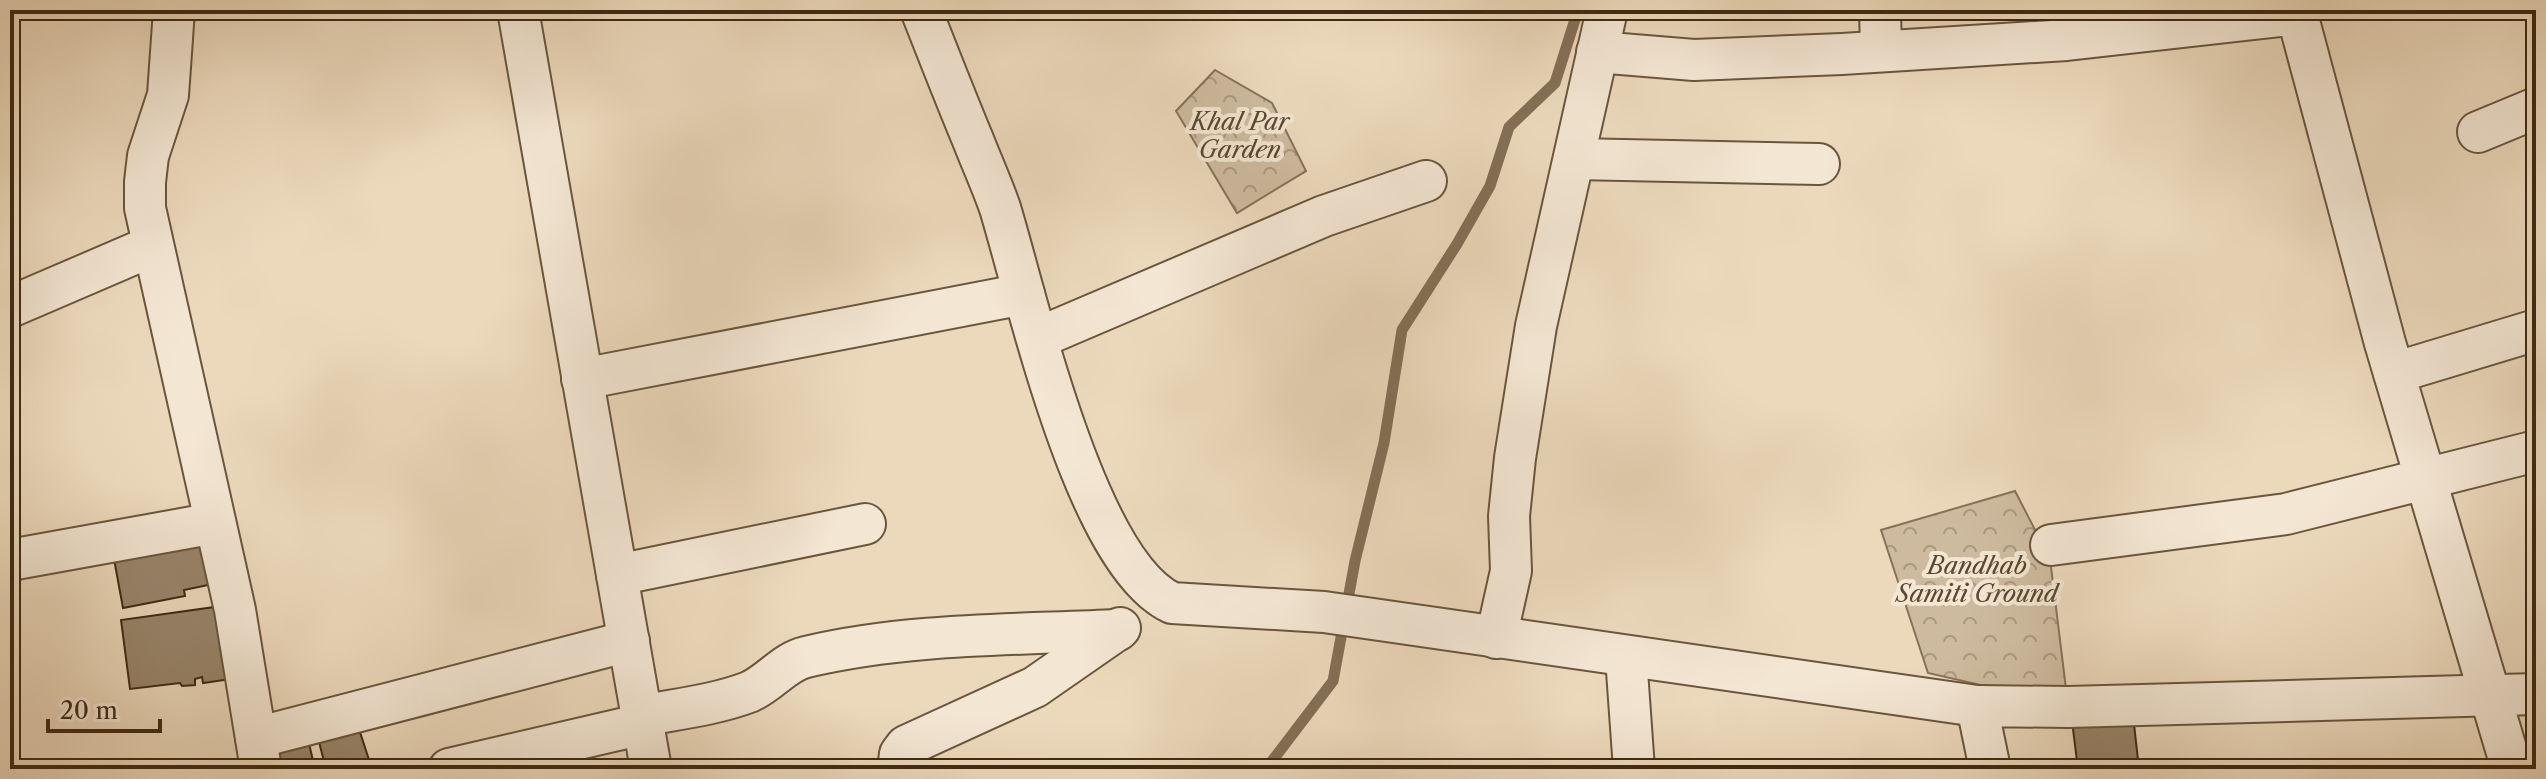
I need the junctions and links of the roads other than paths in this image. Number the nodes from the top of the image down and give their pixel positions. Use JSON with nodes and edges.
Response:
{"nodes":[{"id":1,"x":174,"y":10,"type":"edge"},
{"id":2,"x":518,"y":10,"type":"edge"},
{"id":3,"x":921,"y":10,"type":"edge"},
{"id":4,"x":1607,"y":10,"type":"edge"},
{"id":5,"x":1880,"y":10,"type":"edge"},
{"id":6,"x":2297,"y":12,"type":"edge"},
{"id":7,"x":1881,"y":51,"type":"junction"},
{"id":8,"x":1597,"y":52,"type":"junction"},
{"id":9,"x":2536,"y":108,"type":"edge"},
{"id":10,"x":2478,"y":132,"type":"dead end"},
{"id":11,"x":1574,"y":159,"type":"junction"},
{"id":12,"x":1819,"y":164,"type":"dead end"},
{"id":13,"x":1426,"y":181,"type":"dead end"},
{"id":14,"x":152,"y":246,"type":"junction"},
{"id":15,"x":1024,"y":294,"type":"junction"},
{"id":16,"x":10,"y":307,"type":"edge"},
{"id":17,"x":2536,"y":330,"type":"edge"},
{"id":18,"x":1038,"y":338,"type":"junction"},
{"id":19,"x":2394,"y":373,"type":"junction"},
{"id":20,"x":582,"y":379,"type":"junction"},
{"id":21,"x":2536,"y":451,"type":"edge"},
{"id":22,"x":2424,"y":478,"type":"junction"},
{"id":23,"x":215,"y":523,"type":"junction"},
{"id":24,"x":865,"y":524,"type":"dead end"},
{"id":25,"x":2051,"y":545,"type":"dead end"},
{"id":26,"x":10,"y":560,"type":"edge"},
{"id":27,"x":617,"y":575,"type":"junction"},
{"id":28,"x":1162,"y":598,"type":"junction"},
{"id":29,"x":1118,"y":630,"type":"junction"},
{"id":30,"x":1496,"y":638,"type":"junction"},
{"id":31,"x":629,"y":641,"type":"junction"},
{"id":32,"x":1626,"y":657,"type":"junction"},
{"id":33,"x":2536,"y":694,"type":"edge"},
{"id":34,"x":2489,"y":697,"type":"junction"},
{"id":35,"x":1977,"y":706,"type":"junction"},
{"id":36,"x":642,"y":720,"type":"junction"},
{"id":37,"x":259,"y":753,"type":"edge"},
{"id":38,"x":449,"y":769,"type":"edge"},
{"id":39,"x":651,"y":769,"type":"edge"},
{"id":40,"x":898,"y":769,"type":"edge"},
{"id":41,"x":1634,"y":769,"type":"edge"},
{"id":42,"x":1990,"y":769,"type":"edge"},
{"id":43,"x":2512,"y":769,"type":"edge"}],
"edges":[{"from":1,"to":14,"type":"street"},
{"from":2,"to":20,"type":"street"},
{"from":3,"to":15,"type":"street"},
{"from":4,"to":8,"type":"street"},
{"from":5,"to":7,"type":"street"},
{"from":6,"to":7,"type":"street"},
{"from":6,"to":19,"type":"street"},
{"from":7,"to":8,"type":"street"},
{"from":8,"to":11,"type":"street"},
{"from":9,"to":10,"type":"street"},
{"from":11,"to":12,"type":"street"},
{"from":11,"to":30,"type":"street"},
{"from":13,"to":18,"type":"street"},
{"from":14,"to":16,"type":"street"},
{"from":14,"to":23,"type":"street"},
{"from":15,"to":18,"type":"street"},
{"from":15,"to":20,"type":"street"},
{"from":17,"to":19,"type":"street"},
{"from":18,"to":28,"type":"street"},
{"from":19,"to":22,"type":"street"},
{"from":20,"to":27,"type":"street"},
{"from":21,"to":22,"type":"street"},
{"from":22,"to":25,"type":"street"},
{"from":22,"to":34,"type":"street"},
{"from":23,"to":26,"type":"street"},
{"from":23,"to":37,"type":"street"},
{"from":24,"to":27,"type":"street"},
{"from":27,"to":31,"type":"street"},
{"from":28,"to":29,"type":"street"},
{"from":28,"to":30,"type":"street"},
{"from":29,"to":36,"type":"street"},
{"from":29,"to":40,"type":"street"},
{"from":30,"to":32,"type":"street"},
{"from":31,"to":36,"type":"street"},
{"from":31,"to":37,"type":"street"},
{"from":32,"to":35,"type":"street"},
{"from":32,"to":41,"type":"street"},
{"from":33,"to":34,"type":"street"},
{"from":34,"to":35,"type":"street"},
{"from":34,"to":43,"type":"street"},
{"from":35,"to":42,"type":"street"},
{"from":36,"to":38,"type":"street"},
{"from":36,"to":39,"type":"street"}]}
